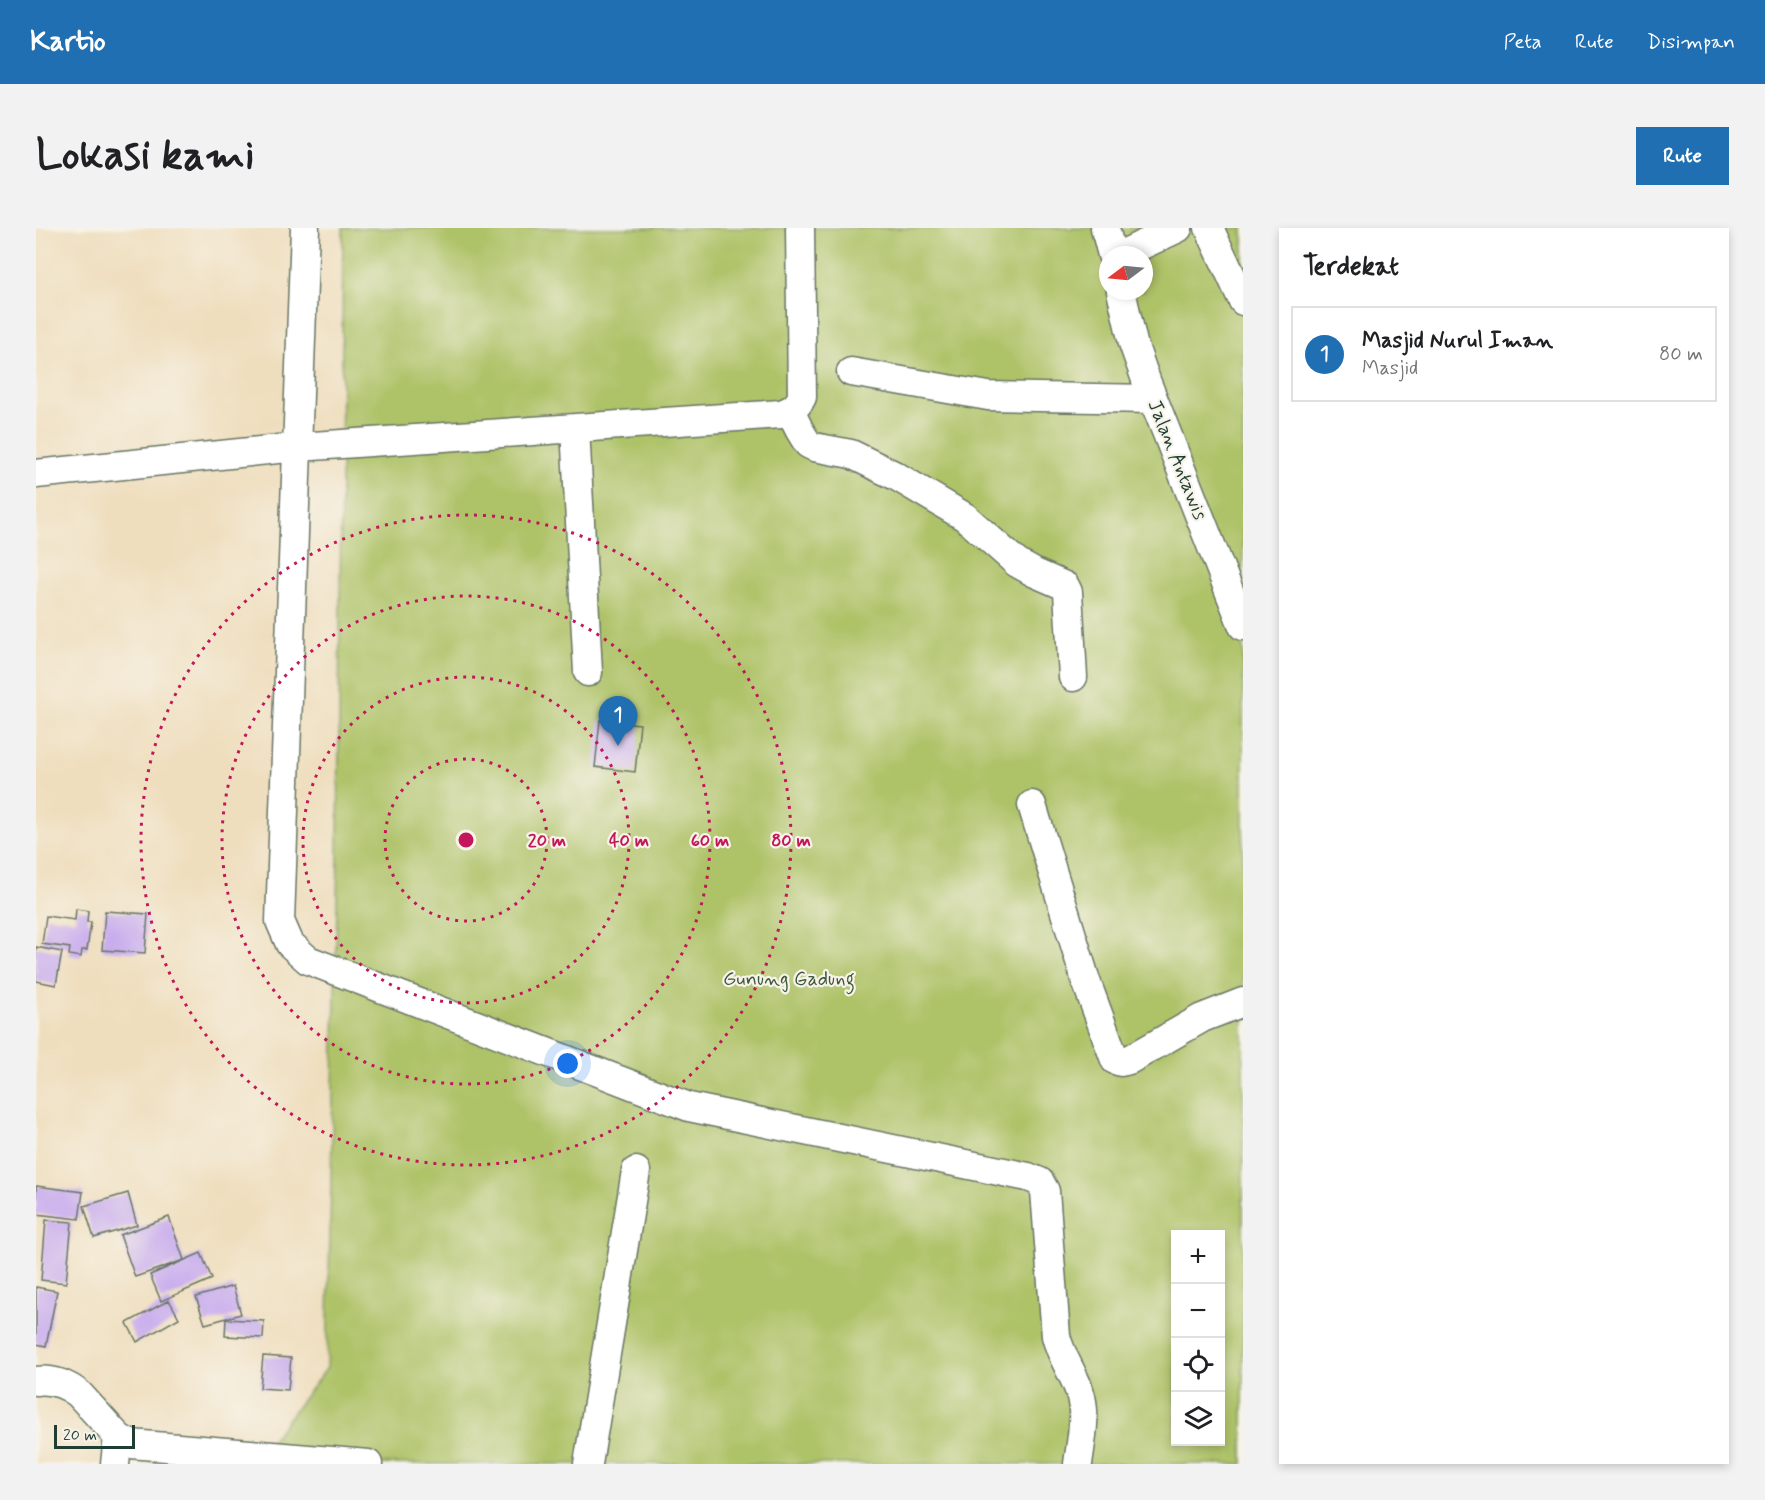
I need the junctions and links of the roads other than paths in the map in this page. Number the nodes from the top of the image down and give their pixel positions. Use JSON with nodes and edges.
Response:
{"nodes":[{"id":1,"x":305,"y":228,"type":"edge"},
{"id":2,"x":800,"y":228,"type":"edge"},
{"id":3,"x":1105,"y":228,"type":"edge"},
{"id":4,"x":1178,"y":228,"type":"edge"},
{"id":5,"x":1209,"y":228,"type":"edge"},
{"id":6,"x":1110,"y":246,"type":"edge"},
{"id":7,"x":1140,"y":246,"type":"edge"},
{"id":8,"x":1123,"y":300,"type":"edge"},
{"id":9,"x":1243,"y":302,"type":"edge"},
{"id":10,"x":851,"y":372,"type":"dead end"},
{"id":11,"x":1153,"y":399,"type":"junction"},
{"id":12,"x":790,"y":411,"type":"junction"},
{"id":13,"x":575,"y":428,"type":"junction"},
{"id":14,"x":298,"y":447,"type":"junction"},
{"id":15,"x":36,"y":474,"type":"edge"},
{"id":16,"x":1243,"y":626,"type":"edge"},
{"id":17,"x":588,"y":672,"type":"dead end"},
{"id":18,"x":1073,"y":677,"type":"dead end"},
{"id":19,"x":1032,"y":805,"type":"dead end"},
{"id":20,"x":1243,"y":1002,"type":"edge"},
{"id":21,"x":636,"y":1172,"type":"dead end"},
{"id":22,"x":36,"y":1381,"type":"edge"},
{"id":23,"x":117,"y":1450,"type":"edge"},
{"id":24,"x":368,"y":1464,"type":"edge"},
{"id":25,"x":588,"y":1464,"type":"edge"},
{"id":26,"x":1078,"y":1464,"type":"edge"}],
"edges":[{"from":1,"to":14,"type":"street"},
{"from":2,"to":12,"type":"street"},
{"from":3,"to":6,"type":"street"},
{"from":4,"to":7,"type":"street"},
{"from":5,"to":9,"type":"street"},
{"from":8,"to":11,"type":"street","name":"Jalan Antawis"},
{"from":10,"to":11,"type":"street"},
{"from":11,"to":16,"type":"street","name":"Jalan Antawis"},
{"from":12,"to":13,"type":"street"},
{"from":12,"to":18,"type":"street"},
{"from":13,"to":14,"type":"street"},
{"from":13,"to":17,"type":"street"},
{"from":14,"to":15,"type":"street"},
{"from":14,"to":26,"type":"street"},
{"from":19,"to":20,"type":"street"},
{"from":21,"to":25,"type":"street"},
{"from":22,"to":23,"type":"street"},
{"from":23,"to":24,"type":"street"}]}
